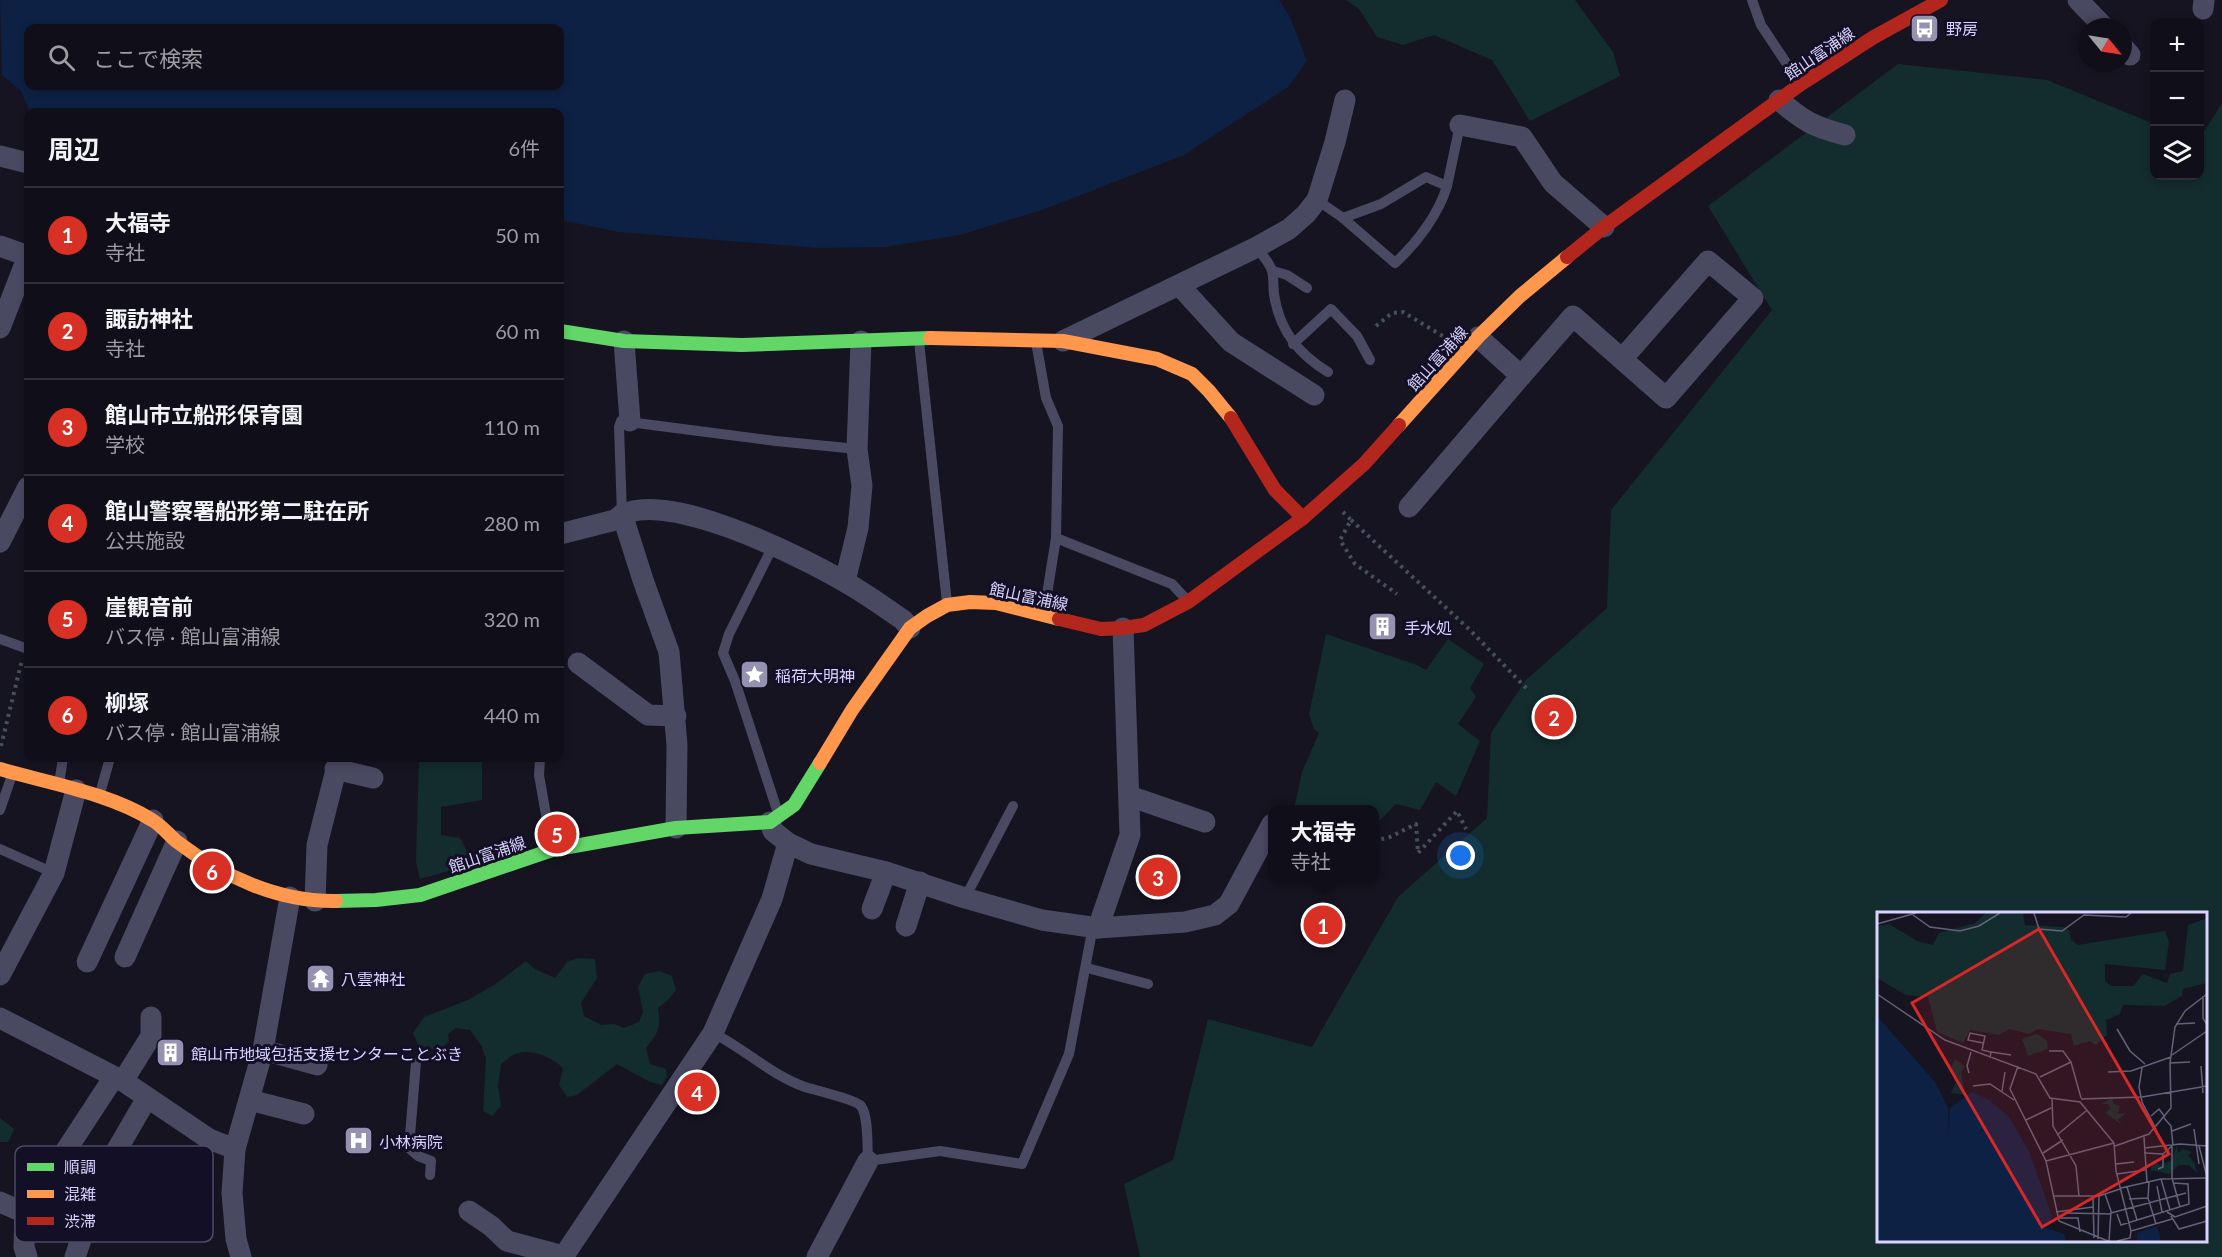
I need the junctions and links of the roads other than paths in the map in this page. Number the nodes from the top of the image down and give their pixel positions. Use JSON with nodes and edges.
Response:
{"nodes":[{"id":1,"x":1752,"y":0,"type":"edge"},
{"id":2,"x":1939,"y":0,"type":"edge"},
{"id":3,"x":2078,"y":0,"type":"edge"},
{"id":4,"x":2095,"y":18,"type":"edge"},
{"id":5,"x":1801,"y":84,"type":"junction"},
{"id":6,"x":1345,"y":100,"type":"dead end"},
{"id":7,"x":1779,"y":100,"type":"junction"},
{"id":8,"x":1460,"y":125,"type":"joint"},
{"id":9,"x":1845,"y":135,"type":"dead end"},
{"id":10,"x":0,"y":156,"type":"edge"},
{"id":11,"x":24,"y":162,"type":"edge"},
{"id":12,"x":1447,"y":186,"type":"junction"},
{"id":13,"x":1317,"y":200,"type":"junction"},
{"id":14,"x":1344,"y":218,"type":"junction"},
{"id":15,"x":1604,"y":227,"type":"junction"},
{"id":16,"x":0,"y":246,"type":"edge"},
{"id":17,"x":1257,"y":247,"type":"junction"},
{"id":18,"x":24,"y":255,"type":"edge"},
{"id":19,"x":24,"y":266,"type":"edge"},
{"id":20,"x":1273,"y":271,"type":"junction"},
{"id":21,"x":1179,"y":285,"type":"junction"},
{"id":22,"x":1307,"y":288,"type":"dead end"},
{"id":23,"x":0,"y":327,"type":"edge"},
{"id":24,"x":564,"y":332,"type":"edge"},
{"id":25,"x":1478,"y":337,"type":"junction"},
{"id":26,"x":919,"y":338,"type":"junction"},
{"id":27,"x":861,"y":340,"type":"junction"},
{"id":28,"x":624,"y":341,"type":"junction"},
{"id":29,"x":1063,"y":341,"type":"junction"},
{"id":30,"x":1036,"y":342,"type":"junction"},
{"id":31,"x":1293,"y":344,"type":"junction"},
{"id":32,"x":1622,"y":359,"type":"junction"},
{"id":33,"x":1370,"y":360,"type":"dead end"},
{"id":34,"x":1328,"y":372,"type":"dead end"},
{"id":35,"x":1521,"y":376,"type":"junction"},
{"id":36,"x":1314,"y":395,"type":"dead end"},
{"id":37,"x":630,"y":421,"type":"junction"},
{"id":38,"x":857,"y":449,"type":"junction"},
{"id":39,"x":24,"y":491,"type":"edge"},
{"id":40,"x":1409,"y":507,"type":"dead end"},
{"id":41,"x":7,"y":508,"type":"edge"},
{"id":42,"x":622,"y":514,"type":"junction"},
{"id":43,"x":1303,"y":518,"type":"junction"},
{"id":44,"x":564,"y":533,"type":"edge"},
{"id":45,"x":1056,"y":538,"type":"junction"},
{"id":46,"x":0,"y":542,"type":"edge"},
{"id":47,"x":773,"y":546,"type":"junction"},
{"id":48,"x":845,"y":581,"type":"junction"},
{"id":49,"x":1188,"y":602,"type":"junction"},
{"id":50,"x":947,"y":605,"type":"junction"},
{"id":51,"x":1043,"y":615,"type":"junction"},
{"id":52,"x":910,"y":628,"type":"junction"},
{"id":53,"x":1123,"y":628,"type":"junction"},
{"id":54,"x":0,"y":639,"type":"edge"},
{"id":55,"x":24,"y":647,"type":"edge"},
{"id":56,"x":578,"y":663,"type":"dead end"},
{"id":57,"x":676,"y":716,"type":"junction"},
{"id":58,"x":64,"y":762,"type":"edge"},
{"id":59,"x":109,"y":762,"type":"edge"},
{"id":60,"x":540,"y":762,"type":"edge"},
{"id":61,"x":337,"y":763,"type":"edge"},
{"id":62,"x":6,"y":771,"type":"edge"},
{"id":63,"x":373,"y":778,"type":"dead end"},
{"id":64,"x":68,"y":788,"type":"junction"},
{"id":65,"x":1129,"y":796,"type":"junction"},
{"id":66,"x":99,"y":797,"type":"junction"},
{"id":67,"x":1012,"y":806,"type":"dead end"},
{"id":68,"x":0,"y":810,"type":"edge"},
{"id":69,"x":775,"y":819,"type":"junction"},
{"id":70,"x":153,"y":820,"type":"junction"},
{"id":71,"x":1205,"y":822,"type":"dead end"},
{"id":72,"x":676,"y":828,"type":"junction"},
{"id":73,"x":1268,"y":831,"type":"edge"},
{"id":74,"x":177,"y":841,"type":"junction"},
{"id":75,"x":788,"y":843,"type":"junction"},
{"id":76,"x":0,"y":849,"type":"edge"},
{"id":77,"x":552,"y":850,"type":"junction"},
{"id":78,"x":886,"y":872,"type":"junction"},
{"id":79,"x":54,"y":873,"type":"junction"},
{"id":80,"x":920,"y":882,"type":"junction"},
{"id":81,"x":290,"y":897,"type":"junction"},
{"id":82,"x":965,"y":898,"type":"junction"},
{"id":83,"x":315,"y":901,"type":"junction"},
{"id":84,"x":872,"y":909,"type":"dead end"},
{"id":85,"x":906,"y":926,"type":"dead end"},
{"id":86,"x":1096,"y":927,"type":"junction"},
{"id":87,"x":6,"y":948,"type":"edge"},
{"id":88,"x":125,"y":957,"type":"dead end"},
{"id":89,"x":87,"y":962,"type":"dead end"},
{"id":90,"x":1087,"y":968,"type":"junction"},
{"id":91,"x":0,"y":975,"type":"edge"},
{"id":92,"x":1148,"y":984,"type":"dead end"},
{"id":93,"x":151,"y":1017,"type":"dead end"},
{"id":94,"x":0,"y":1018,"type":"edge"},
{"id":95,"x":712,"y":1033,"type":"junction"},
{"id":96,"x":263,"y":1050,"type":"junction"},
{"id":97,"x":416,"y":1062,"type":"dead end"},
{"id":98,"x":317,"y":1065,"type":"dead end"},
{"id":99,"x":119,"y":1079,"type":"junction"},
{"id":100,"x":147,"y":1098,"type":"junction"},
{"id":101,"x":250,"y":1100,"type":"junction"},
{"id":102,"x":304,"y":1114,"type":"dead end"},
{"id":103,"x":72,"y":1146,"type":"edge"},
{"id":104,"x":119,"y":1146,"type":"edge"},
{"id":105,"x":235,"y":1149,"type":"junction"},
{"id":106,"x":868,"y":1161,"type":"junction"},
{"id":107,"x":430,"y":1175,"type":"dead end"},
{"id":108,"x":0,"y":1202,"type":"edge"},
{"id":109,"x":15,"y":1209,"type":"edge"},
{"id":110,"x":469,"y":1211,"type":"dead end"},
{"id":111,"x":24,"y":1242,"type":"edge"},
{"id":112,"x":80,"y":1242,"type":"edge"},
{"id":113,"x":563,"y":1256,"type":"edge"},
{"id":114,"x":27,"y":1257,"type":"edge"},
{"id":115,"x":75,"y":1257,"type":"edge"},
{"id":116,"x":241,"y":1257,"type":"edge"},
{"id":117,"x":817,"y":1257,"type":"edge"}],
"edges":[{"from":1,"to":5,"type":"lane"},
{"from":2,"to":5,"type":"main road","name":"館山富浦線"},
{"from":3,"to":4,"type":"street"},
{"from":5,"to":7,"type":"main road","name":"館山富浦線"},
{"from":6,"to":13,"type":"street"},
{"from":7,"to":9,"type":"street"},
{"from":7,"to":15,"type":"main road","name":"館山富浦線"},
{"from":8,"to":12,"type":"lane"},
{"from":8,"to":15,"type":"street"},
{"from":10,"to":11,"type":"street"},
{"from":12,"to":14,"type":"lane"},
{"from":12,"to":14,"type":"lane"},
{"from":13,"to":14,"type":"lane"},
{"from":13,"to":17,"type":"street"},
{"from":15,"to":25,"type":"main road","name":"館山富浦線"},
{"from":16,"to":18,"type":"street"},
{"from":17,"to":20,"type":"lane"},
{"from":17,"to":21,"type":"street"},
{"from":19,"to":23,"type":"street"},
{"from":20,"to":22,"type":"lane"},
{"from":20,"to":31,"type":"lane"},
{"from":21,"to":29,"type":"street"},
{"from":21,"to":36,"type":"street"},
{"from":24,"to":28,"type":"main road"},
{"from":25,"to":35,"type":"street"},
{"from":25,"to":43,"type":"main road","name":"館山富浦線"},
{"from":26,"to":27,"type":"main road"},
{"from":26,"to":30,"type":"main road"},
{"from":26,"to":50,"type":"lane"},
{"from":27,"to":28,"type":"main road"},
{"from":27,"to":38,"type":"street"},
{"from":28,"to":37,"type":"street"},
{"from":29,"to":30,"type":"main road"},
{"from":29,"to":43,"type":"main road"},
{"from":30,"to":45,"type":"lane"},
{"from":31,"to":33,"type":"lane"},
{"from":31,"to":34,"type":"lane"},
{"from":32,"to":32,"type":"street"},
{"from":32,"to":35,"type":"street"},
{"from":35,"to":40,"type":"street"},
{"from":37,"to":38,"type":"lane"},
{"from":37,"to":42,"type":"lane"},
{"from":38,"to":48,"type":"street"},
{"from":39,"to":41,"type":"street"},
{"from":41,"to":46,"type":"street"},
{"from":42,"to":44,"type":"street"},
{"from":42,"to":47,"type":"street"},
{"from":42,"to":57,"type":"street"},
{"from":43,"to":49,"type":"main road","name":"館山富浦線"},
{"from":45,"to":49,"type":"lane"},
{"from":45,"to":51,"type":"lane"},
{"from":47,"to":48,"type":"street"},
{"from":47,"to":69,"type":"lane"},
{"from":48,"to":52,"type":"street"},
{"from":49,"to":53,"type":"main road","name":"館山富浦線"},
{"from":50,"to":51,"type":"main road","name":"館山富浦線"},
{"from":50,"to":52,"type":"main road","name":"館山富浦線"},
{"from":51,"to":53,"type":"main road","name":"館山富浦線"},
{"from":52,"to":69,"type":"main road","name":"館山富浦線"},
{"from":53,"to":65,"type":"street"},
{"from":54,"to":55,"type":"lane"},
{"from":56,"to":57,"type":"street"},
{"from":57,"to":72,"type":"street"},
{"from":58,"to":64,"type":"lane"},
{"from":59,"to":66,"type":"lane"},
{"from":60,"to":77,"type":"lane"},
{"from":61,"to":63,"type":"street"},
{"from":61,"to":83,"type":"street"},
{"from":62,"to":64,"type":"main road","name":"館山富浦線"},
{"from":62,"to":68,"type":"lane"},
{"from":64,"to":66,"type":"main road","name":"館山富浦線"},
{"from":64,"to":79,"type":"street"},
{"from":65,"to":71,"type":"street"},
{"from":65,"to":86,"type":"street"},
{"from":66,"to":70,"type":"main road","name":"館山富浦線"},
{"from":67,"to":82,"type":"lane"},
{"from":69,"to":72,"type":"main road","name":"館山富浦線"},
{"from":69,"to":75,"type":"street"},
{"from":70,"to":74,"type":"main road","name":"館山富浦線"},
{"from":70,"to":89,"type":"street"},
{"from":72,"to":77,"type":"main road","name":"館山富浦線"},
{"from":73,"to":86,"type":"street"},
{"from":74,"to":81,"type":"main road","name":"館山富浦線"},
{"from":74,"to":88,"type":"street"},
{"from":75,"to":78,"type":"street"},
{"from":75,"to":95,"type":"street"},
{"from":76,"to":79,"type":"lane"},
{"from":77,"to":83,"type":"main road","name":"館山富浦線"},
{"from":78,"to":80,"type":"street"},
{"from":78,"to":84,"type":"street"},
{"from":79,"to":87,"type":"street"},
{"from":80,"to":82,"type":"street"},
{"from":80,"to":85,"type":"street"},
{"from":81,"to":83,"type":"main road","name":"館山富浦線"},
{"from":81,"to":96,"type":"street"},
{"from":82,"to":86,"type":"street"},
{"from":86,"to":90,"type":"lane"},
{"from":87,"to":91,"type":"street"},
{"from":90,"to":92,"type":"lane"},
{"from":90,"to":106,"type":"lane"},
{"from":93,"to":99,"type":"street"},
{"from":94,"to":99,"type":"street"},
{"from":95,"to":106,"type":"lane"},
{"from":95,"to":113,"type":"street"},
{"from":96,"to":98,"type":"street"},
{"from":96,"to":101,"type":"street"},
{"from":97,"to":107,"type":"lane"},
{"from":99,"to":100,"type":"street"},
{"from":99,"to":103,"type":"street"},
{"from":100,"to":104,"type":"street"},
{"from":100,"to":105,"type":"street"},
{"from":101,"to":102,"type":"street"},
{"from":101,"to":105,"type":"street"},
{"from":105,"to":116,"type":"street"},
{"from":106,"to":117,"type":"street"},
{"from":108,"to":109,"type":"street"},
{"from":110,"to":113,"type":"street"},
{"from":111,"to":114,"type":"street"},
{"from":112,"to":115,"type":"street"}]}
